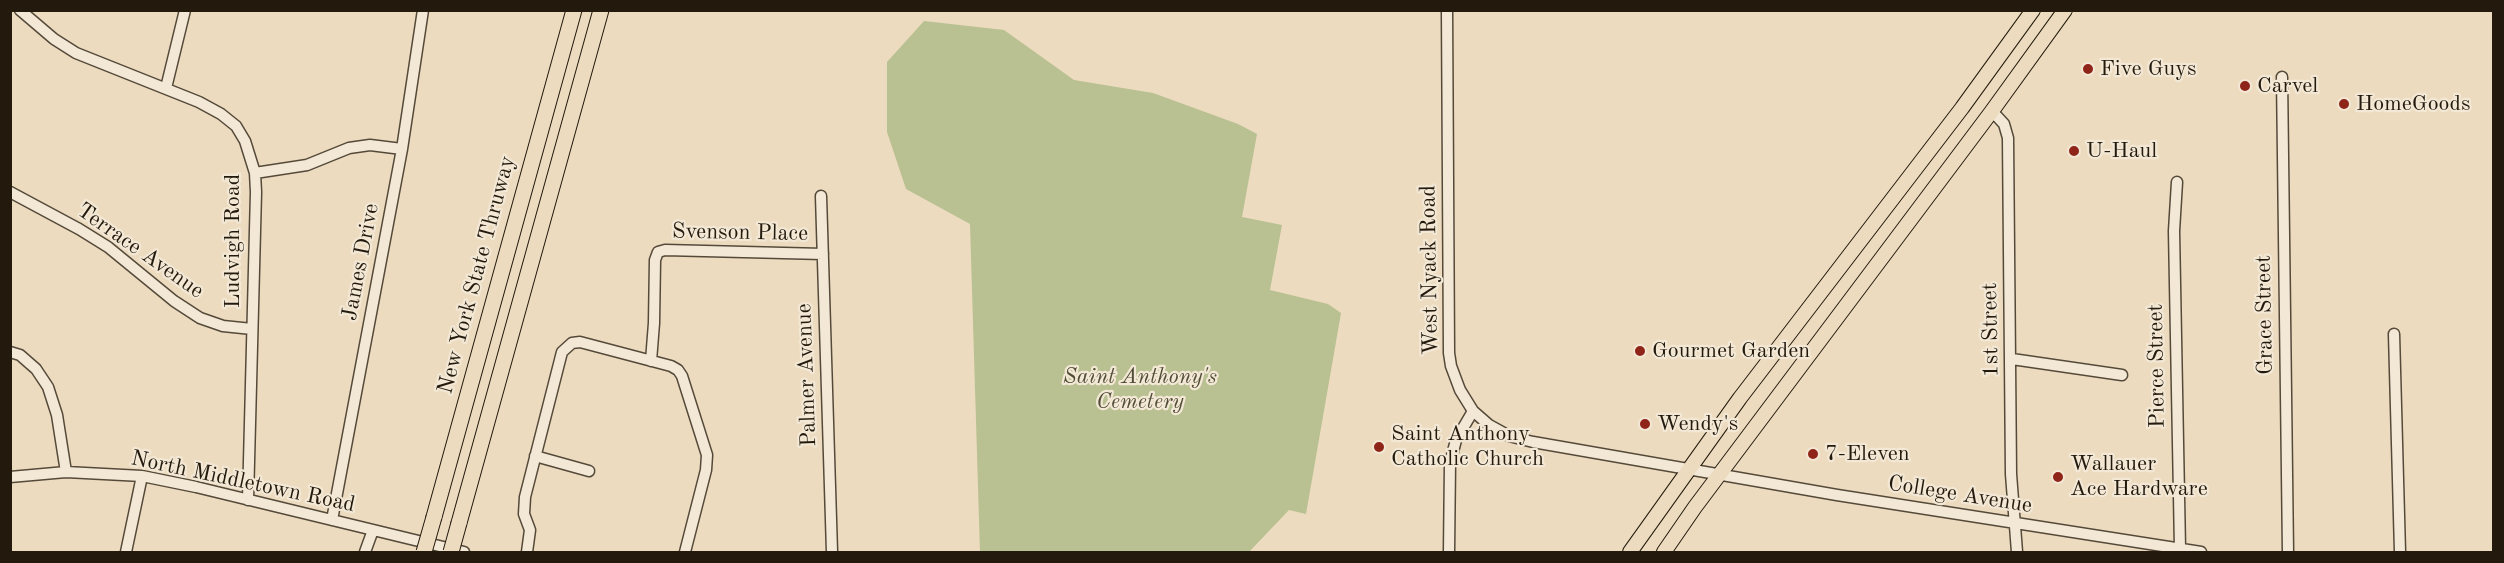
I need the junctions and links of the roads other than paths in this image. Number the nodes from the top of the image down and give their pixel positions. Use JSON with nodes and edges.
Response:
{"nodes":[{"id":1,"x":20,"y":10,"type":"edge"},
{"id":2,"x":185,"y":10,"type":"edge"},
{"id":3,"x":423,"y":10,"type":"edge"},
{"id":4,"x":574,"y":10,"type":"edge"},
{"id":5,"x":601,"y":10,"type":"edge"},
{"id":6,"x":1447,"y":10,"type":"edge"},
{"id":7,"x":2033,"y":10,"type":"edge"},
{"id":8,"x":2065,"y":10,"type":"edge"},
{"id":9,"x":2282,"y":77,"type":"dead end"},
{"id":10,"x":166,"y":88,"type":"junction"},
{"id":11,"x":1992,"y":111,"type":"junction"},
{"id":12,"x":402,"y":149,"type":"junction"},
{"id":13,"x":255,"y":173,"type":"junction"},
{"id":14,"x":2176,"y":182,"type":"dead end"},
{"id":15,"x":10,"y":192,"type":"edge"},
{"id":16,"x":821,"y":196,"type":"dead end"},
{"id":17,"x":823,"y":254,"type":"junction"},
{"id":18,"x":252,"y":329,"type":"junction"},
{"id":19,"x":2394,"y":334,"type":"dead end"},
{"id":20,"x":10,"y":352,"type":"edge"},
{"id":21,"x":2012,"y":359,"type":"junction"},
{"id":22,"x":651,"y":361,"type":"junction"},
{"id":23,"x":2122,"y":375,"type":"dead end"},
{"id":24,"x":1473,"y":411,"type":"junction"},
{"id":25,"x":535,"y":456,"type":"junction"},
{"id":26,"x":1688,"y":469,"type":"junction"},
{"id":27,"x":589,"y":471,"type":"dead end"},
{"id":28,"x":66,"y":472,"type":"junction"},
{"id":29,"x":1719,"y":474,"type":"junction"},
{"id":30,"x":142,"y":476,"type":"junction"},
{"id":31,"x":10,"y":477,"type":"edge"},
{"id":32,"x":248,"y":500,"type":"junction"},
{"id":33,"x":332,"y":520,"type":"junction"},
{"id":34,"x":2017,"y":524,"type":"junction"},
{"id":35,"x":373,"y":530,"type":"junction"},
{"id":36,"x":2180,"y":549,"type":"junction"},
{"id":37,"x":126,"y":552,"type":"edge"},
{"id":38,"x":365,"y":552,"type":"edge"},
{"id":39,"x":424,"y":552,"type":"edge"},
{"id":40,"x":451,"y":552,"type":"edge"},
{"id":41,"x":464,"y":552,"type":"edge"},
{"id":42,"x":527,"y":552,"type":"edge"},
{"id":43,"x":686,"y":552,"type":"edge"},
{"id":44,"x":832,"y":552,"type":"edge"},
{"id":45,"x":1449,"y":552,"type":"edge"},
{"id":46,"x":1630,"y":552,"type":"edge"},
{"id":47,"x":1664,"y":552,"type":"edge"},
{"id":48,"x":2018,"y":552,"type":"edge"},
{"id":49,"x":2201,"y":552,"type":"edge"},
{"id":50,"x":2288,"y":552,"type":"edge"},
{"id":51,"x":2400,"y":552,"type":"edge"}],
"edges":[{"from":1,"to":10,"type":"street","name":"Ludvigh Road"},
{"from":2,"to":10,"type":"street"},
{"from":3,"to":12,"type":"street","name":"James Drive"},
{"from":4,"to":39,"type":"highway","name":"New York State Thruway","bridge":true},
{"from":5,"to":40,"type":"highway","bridge":true},
{"from":6,"to":24,"type":"street","name":"West Nyack Road"},
{"from":7,"to":26,"type":"main road"},
{"from":8,"to":11,"type":"main road"},
{"from":9,"to":50,"type":"street","name":"Grace Street"},
{"from":10,"to":13,"type":"street","name":"Ludvigh Road"},
{"from":11,"to":21,"type":"street","name":"1st Street"},
{"from":11,"to":29,"type":"main road"},
{"from":12,"to":13,"type":"street"},
{"from":12,"to":33,"type":"street","name":"James Drive"},
{"from":13,"to":18,"type":"street","name":"Ludvigh Road"},
{"from":14,"to":36,"type":"street","name":"Pierce Street"},
{"from":15,"to":18,"type":"street","name":"Terrace Avenue"},
{"from":16,"to":17,"type":"street","name":"Palmer Avenue"},
{"from":17,"to":22,"type":"street","name":"Svenson Place"},
{"from":17,"to":44,"type":"street","name":"Palmer Avenue"},
{"from":18,"to":32,"type":"street","name":"Ludvigh Road"},
{"from":19,"to":51,"type":"street"},
{"from":20,"to":28,"type":"street"},
{"from":21,"to":23,"type":"street"},
{"from":21,"to":34,"type":"street","name":"1st Street"},
{"from":22,"to":25,"type":"street"},
{"from":22,"to":43,"type":"street"},
{"from":24,"to":26,"type":"street","name":"College Avenue"},
{"from":24,"to":45,"type":"street"},
{"from":25,"to":27,"type":"street"},
{"from":25,"to":42,"type":"street"},
{"from":26,"to":29,"type":"street","name":"College Avenue"},
{"from":26,"to":46,"type":"main road"},
{"from":28,"to":30,"type":"street","name":"North Middletown Road"},
{"from":28,"to":31,"type":"street","name":"North Middletown Road"},
{"from":29,"to":34,"type":"street","name":"College Avenue"},
{"from":29,"to":47,"type":"main road"},
{"from":30,"to":32,"type":"street","name":"North Middletown Road"},
{"from":30,"to":37,"type":"street"},
{"from":32,"to":33,"type":"street","name":"North Middletown Road"},
{"from":33,"to":35,"type":"street","name":"North Middletown Road"},
{"from":34,"to":36,"type":"street","name":"College Avenue"},
{"from":34,"to":48,"type":"street","name":"1st Street"},
{"from":35,"to":38,"type":"street"},
{"from":35,"to":41,"type":"street","name":"North Middletown Road"},
{"from":36,"to":49,"type":"street","name":"College Avenue"}]}
